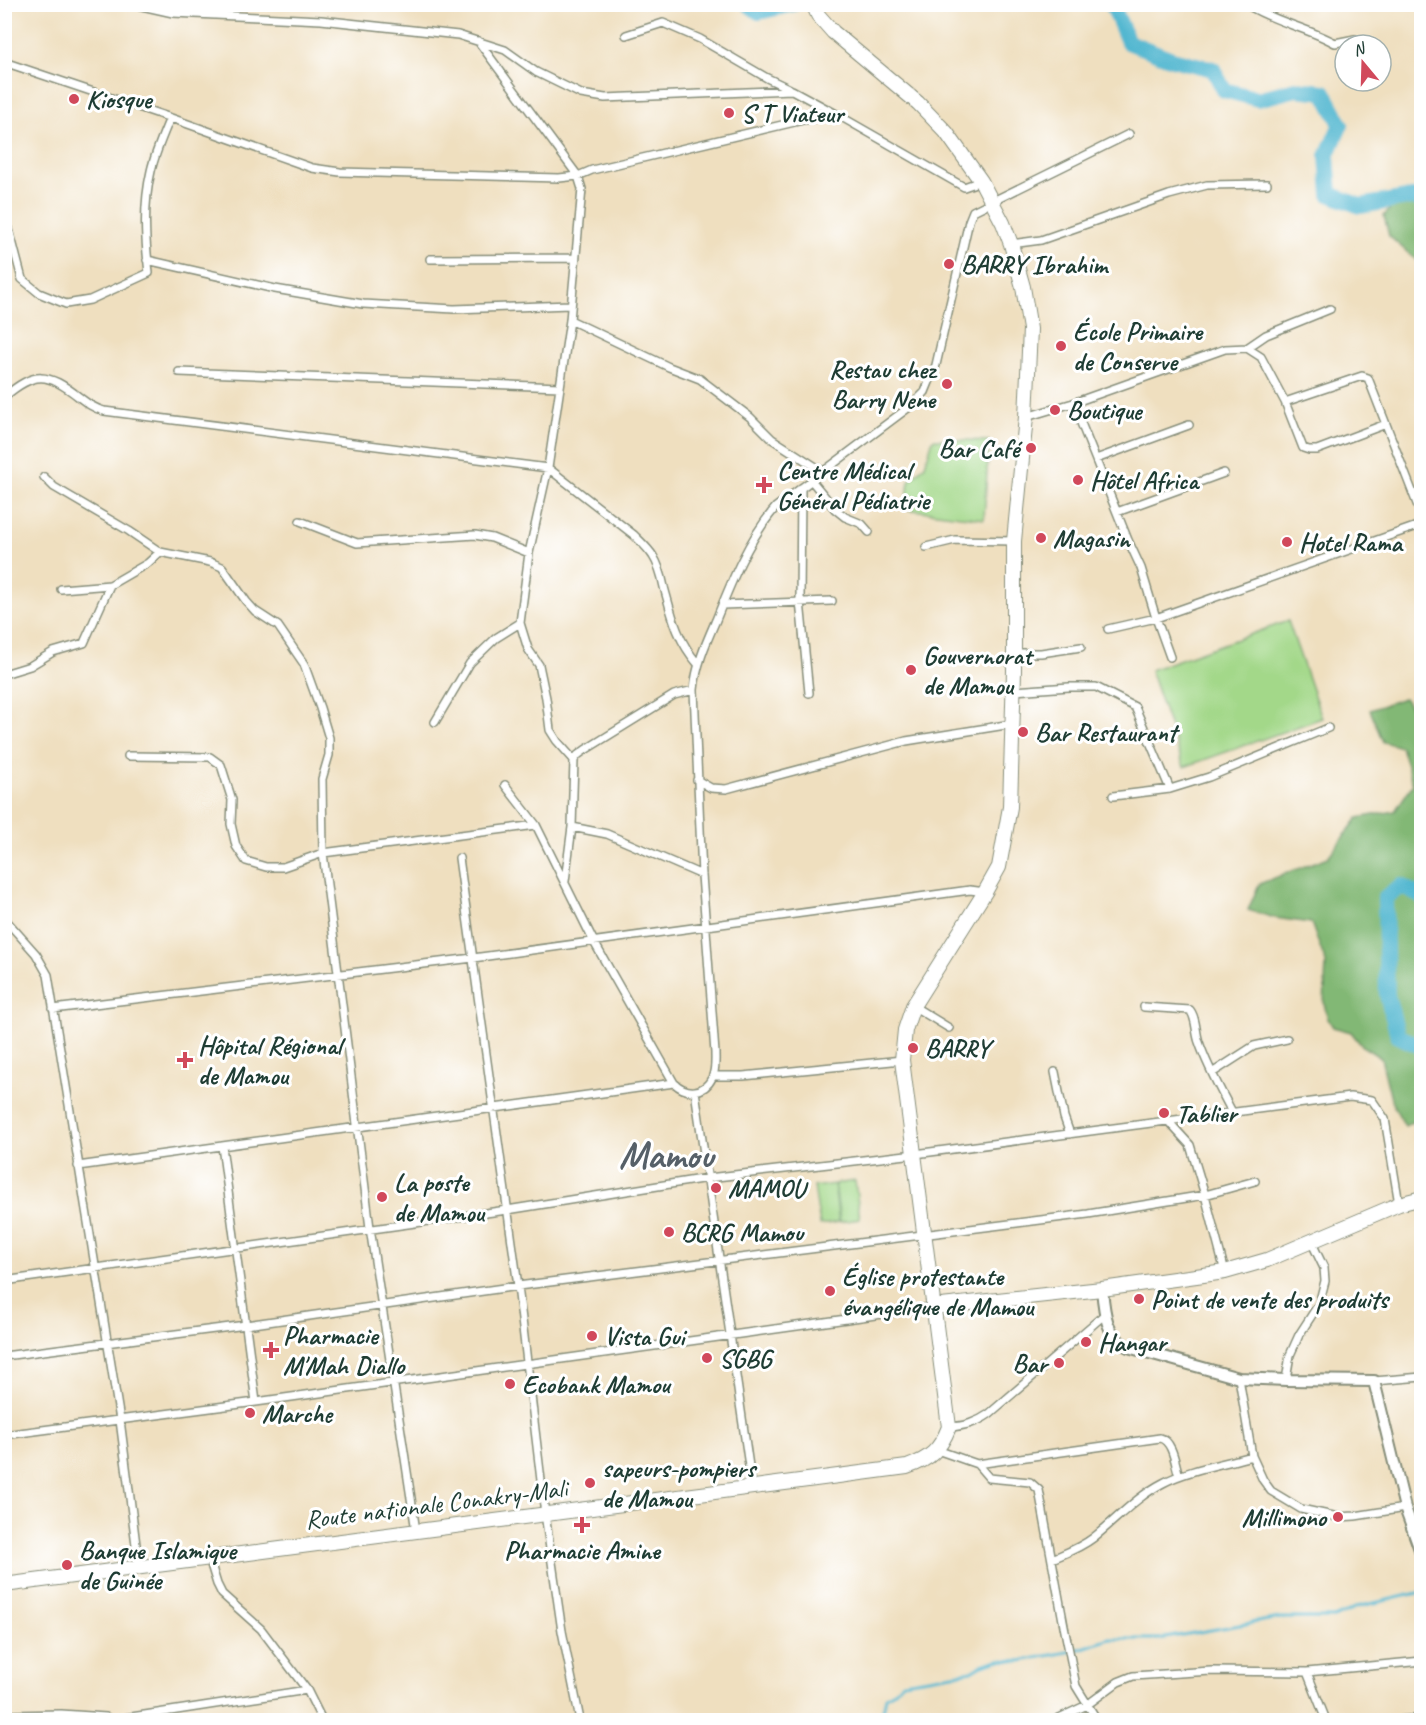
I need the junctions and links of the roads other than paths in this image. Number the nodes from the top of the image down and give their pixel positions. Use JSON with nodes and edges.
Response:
{"nodes":[{"id":1,"x":133,"y":4,"type":"edge"},
{"id":2,"x":813,"y":4,"type":"edge"},
{"id":3,"x":1246,"y":4,"type":"edge"},
{"id":4,"x":627,"y":35,"type":"dead end"},
{"id":5,"x":478,"y":41,"type":"junction"},
{"id":6,"x":1333,"y":42,"type":"edge"},
{"id":7,"x":4,"y":62,"type":"edge"},
{"id":8,"x":792,"y":90,"type":"junction"},
{"id":9,"x":838,"y":115,"type":"junction"},
{"id":10,"x":170,"y":118,"type":"junction"},
{"id":11,"x":1129,"y":134,"type":"dead end"},
{"id":12,"x":578,"y":176,"type":"junction"},
{"id":13,"x":981,"y":181,"type":"junction"},
{"id":14,"x":1267,"y":184,"type":"dead end"},
{"id":15,"x":993,"y":202,"type":"junction"},
{"id":16,"x":9,"y":229,"type":"dead end"},
{"id":17,"x":1011,"y":244,"type":"junction"},
{"id":18,"x":575,"y":258,"type":"junction"},
{"id":19,"x":430,"y":259,"type":"dead end"},
{"id":20,"x":147,"y":261,"type":"junction"},
{"id":21,"x":570,"y":306,"type":"junction"},
{"id":22,"x":1330,"y":309,"type":"dead end"},
{"id":23,"x":570,"y":320,"type":"junction"},
{"id":24,"x":1247,"y":348,"type":"junction"},
{"id":25,"x":179,"y":372,"type":"dead end"},
{"id":26,"x":560,"y":387,"type":"junction"},
{"id":27,"x":4,"y":397,"type":"edge"},
{"id":28,"x":1285,"y":402,"type":"junction"},
{"id":29,"x":1073,"y":403,"type":"junction"},
{"id":30,"x":1026,"y":417,"type":"junction"},
{"id":31,"x":1386,"y":424,"type":"junction"},
{"id":32,"x":1189,"y":425,"type":"dead end"},
{"id":33,"x":1096,"y":459,"type":"junction"},
{"id":34,"x":548,"y":468,"type":"junction"},
{"id":35,"x":822,"y":471,"type":"junction"},
{"id":36,"x":1224,"y":473,"type":"dead end"},
{"id":37,"x":44,"y":477,"type":"dead end"},
{"id":38,"x":811,"y":480,"type":"junction"},
{"id":39,"x":801,"y":488,"type":"junction"},
{"id":40,"x":1117,"y":512,"type":"junction"},
{"id":41,"x":300,"y":521,"type":"dead end"},
{"id":42,"x":1421,"y":526,"type":"edge"},
{"id":43,"x":868,"y":532,"type":"dead end"},
{"id":44,"x":1014,"y":541,"type":"junction"},
{"id":45,"x":926,"y":547,"type":"dead end"},
{"id":46,"x":160,"y":552,"type":"junction"},
{"id":47,"x":529,"y":553,"type":"junction"},
{"id":48,"x":110,"y":585,"type":"junction"},
{"id":49,"x":61,"y":589,"type":"dead end"},
{"id":50,"x":800,"y":601,"type":"junction"},
{"id":51,"x":832,"y":601,"type":"dead end"},
{"id":52,"x":722,"y":605,"type":"junction"},
{"id":53,"x":1156,"y":618,"type":"junction"},
{"id":54,"x":520,"y":623,"type":"junction"},
{"id":55,"x":1108,"y":629,"type":"dead end"},
{"id":56,"x":1081,"y":647,"type":"dead end"},
{"id":57,"x":1014,"y":653,"type":"junction"},
{"id":58,"x":1170,"y":657,"type":"dead end"},
{"id":59,"x":698,"y":664,"type":"junction"},
{"id":60,"x":4,"y":674,"type":"edge"},
{"id":61,"x":694,"y":690,"type":"junction"},
{"id":62,"x":1014,"y":691,"type":"junction"},
{"id":63,"x":809,"y":693,"type":"dead end"},
{"id":64,"x":435,"y":722,"type":"dead end"},
{"id":65,"x":1012,"y":724,"type":"junction"},
{"id":66,"x":1328,"y":728,"type":"dead end"},
{"id":67,"x":128,"y":756,"type":"dead end"},
{"id":68,"x":574,"y":760,"type":"junction"},
{"id":69,"x":697,"y":780,"type":"junction"},
{"id":70,"x":505,"y":785,"type":"dead end"},
{"id":71,"x":1170,"y":789,"type":"junction"},
{"id":72,"x":1113,"y":796,"type":"dead end"},
{"id":73,"x":536,"y":825,"type":"junction"},
{"id":74,"x":572,"y":827,"type":"junction"},
{"id":75,"x":323,"y":852,"type":"junction"},
{"id":76,"x":459,"y":858,"type":"dead end"},
{"id":77,"x":702,"y":875,"type":"junction"},
{"id":78,"x":564,"y":882,"type":"junction"},
{"id":79,"x":985,"y":892,"type":"junction"},
{"id":80,"x":4,"y":918,"type":"edge"},
{"id":81,"x":707,"y":927,"type":"junction"},
{"id":82,"x":594,"y":942,"type":"junction"},
{"id":83,"x":473,"y":958,"type":"junction"},
{"id":84,"x":338,"y":975,"type":"junction"},
{"id":85,"x":913,"y":1006,"type":"junction"},
{"id":86,"x":1144,"y":1007,"type":"dead end"},
{"id":87,"x":53,"y":1009,"type":"junction"},
{"id":88,"x":949,"y":1028,"type":"dead end"},
{"id":89,"x":1287,"y":1039,"type":"dead end"},
{"id":90,"x":902,"y":1060,"type":"junction"},
{"id":91,"x":1055,"y":1072,"type":"dead end"},
{"id":92,"x":1212,"y":1073,"type":"junction"},
{"id":93,"x":713,"y":1076,"type":"junction"},
{"id":94,"x":675,"y":1083,"type":"junction"},
{"id":95,"x":695,"y":1091,"type":"junction"},
{"id":96,"x":493,"y":1108,"type":"junction"},
{"id":97,"x":1232,"y":1112,"type":"junction"},
{"id":98,"x":1167,"y":1121,"type":"junction"},
{"id":99,"x":358,"y":1127,"type":"junction"},
{"id":100,"x":1070,"y":1134,"type":"junction"},
{"id":101,"x":222,"y":1146,"type":"junction"},
{"id":102,"x":915,"y":1154,"type":"junction"},
{"id":103,"x":78,"y":1166,"type":"junction"},
{"id":104,"x":708,"y":1179,"type":"junction"},
{"id":105,"x":1255,"y":1181,"type":"dead end"},
{"id":106,"x":1205,"y":1195,"type":"junction"},
{"id":107,"x":1422,"y":1198,"type":"edge"},
{"id":108,"x":1399,"y":1204,"type":"junction"},
{"id":109,"x":507,"y":1210,"type":"junction"},
{"id":110,"x":370,"y":1228,"type":"junction"},
{"id":111,"x":924,"y":1234,"type":"junction"},
{"id":112,"x":1311,"y":1241,"type":"junction"},
{"id":113,"x":235,"y":1248,"type":"junction"},
{"id":114,"x":720,"y":1261,"type":"junction"},
{"id":115,"x":96,"y":1269,"type":"junction"},
{"id":116,"x":1225,"y":1272,"type":"junction"},
{"id":117,"x":4,"y":1281,"type":"edge"},
{"id":118,"x":518,"y":1286,"type":"junction"},
{"id":119,"x":1102,"y":1289,"type":"junction"},
{"id":120,"x":382,"y":1306,"type":"junction"},
{"id":121,"x":932,"y":1307,"type":"junction"},
{"id":122,"x":1104,"y":1315,"type":"junction"},
{"id":123,"x":246,"y":1325,"type":"junction"},
{"id":124,"x":730,"y":1336,"type":"junction"},
{"id":125,"x":107,"y":1343,"type":"junction"},
{"id":126,"x":4,"y":1356,"type":"edge"},
{"id":127,"x":528,"y":1363,"type":"junction"},
{"id":128,"x":1422,"y":1377,"type":"edge"},
{"id":129,"x":1239,"y":1378,"type":"junction"},
{"id":130,"x":1286,"y":1380,"type":"junction"},
{"id":131,"x":1374,"y":1381,"type":"junction"},
{"id":132,"x":393,"y":1383,"type":"junction"},
{"id":133,"x":256,"y":1402,"type":"junction"},
{"id":134,"x":120,"y":1420,"type":"junction"},
{"id":135,"x":949,"y":1427,"type":"junction"},
{"id":136,"x":4,"y":1435,"type":"edge"},
{"id":137,"x":937,"y":1450,"type":"junction"},
{"id":138,"x":1252,"y":1456,"type":"junction"},
{"id":139,"x":977,"y":1464,"type":"junction"},
{"id":140,"x":1179,"y":1476,"type":"junction"},
{"id":141,"x":752,"y":1487,"type":"junction"},
{"id":142,"x":1405,"y":1508,"type":"junction"},
{"id":143,"x":545,"y":1514,"type":"junction"},
{"id":144,"x":1417,"y":1530,"type":"edge"},
{"id":145,"x":416,"y":1531,"type":"junction"},
{"id":146,"x":1422,"y":1555,"type":"edge"},
{"id":147,"x":209,"y":1558,"type":"junction"},
{"id":148,"x":1052,"y":1559,"type":"junction"},
{"id":149,"x":4,"y":1561,"type":"edge"},
{"id":150,"x":139,"y":1568,"type":"junction"},
{"id":151,"x":6,"y":1585,"type":"edge"},
{"id":152,"x":1422,"y":1661,"type":"edge"},
{"id":153,"x":1307,"y":1672,"type":"junction"},
{"id":154,"x":307,"y":1690,"type":"junction"},
{"id":155,"x":1087,"y":1705,"type":"junction"},
{"id":156,"x":4,"y":1716,"type":"edge"},
{"id":157,"x":1422,"y":1718,"type":"edge"},
{"id":158,"x":111,"y":1720,"type":"edge"},
{"id":159,"x":322,"y":1720,"type":"edge"},
{"id":160,"x":580,"y":1720,"type":"edge"},
{"id":161,"x":1055,"y":1720,"type":"edge"},
{"id":162,"x":1096,"y":1720,"type":"edge"},
{"id":163,"x":1326,"y":1720,"type":"edge"},
{"id":164,"x":1400,"y":1720,"type":"edge"}],
"edges":[{"from":1,"to":5,"type":"street"},
{"from":2,"to":13,"type":"highway"},
{"from":3,"to":6,"type":"street"},
{"from":4,"to":8,"type":"street"},
{"from":5,"to":8,"type":"street"},
{"from":5,"to":12,"type":"street"},
{"from":7,"to":10,"type":"street"},
{"from":8,"to":9,"type":"street"},
{"from":9,"to":12,"type":"street"},
{"from":9,"to":13,"type":"street"},
{"from":10,"to":12,"type":"street"},
{"from":10,"to":20,"type":"street"},
{"from":11,"to":15,"type":"street"},
{"from":12,"to":18,"type":"street"},
{"from":13,"to":15,"type":"highway"},
{"from":14,"to":17,"type":"street"},
{"from":15,"to":17,"type":"highway"},
{"from":15,"to":35,"type":"street"},
{"from":16,"to":20,"type":"street"},
{"from":17,"to":30,"type":"highway"},
{"from":18,"to":19,"type":"street"},
{"from":18,"to":21,"type":"street"},
{"from":20,"to":21,"type":"street"},
{"from":21,"to":23,"type":"street"},
{"from":22,"to":24,"type":"street"},
{"from":23,"to":26,"type":"street"},
{"from":23,"to":35,"type":"street"},
{"from":24,"to":28,"type":"street"},
{"from":24,"to":29,"type":"street"},
{"from":25,"to":26,"type":"street"},
{"from":26,"to":34,"type":"street"},
{"from":27,"to":34,"type":"street"},
{"from":28,"to":31,"type":"street"},
{"from":28,"to":31,"type":"street"},
{"from":29,"to":30,"type":"street"},
{"from":29,"to":33,"type":"street"},
{"from":30,"to":44,"type":"highway"},
{"from":31,"to":42,"type":"street"},
{"from":32,"to":33,"type":"street"},
{"from":33,"to":40,"type":"street"},
{"from":34,"to":47,"type":"street"},
{"from":34,"to":59,"type":"street"},
{"from":35,"to":38,"type":"street"},
{"from":36,"to":40,"type":"street"},
{"from":37,"to":46,"type":"street"},
{"from":38,"to":39,"type":"street"},
{"from":38,"to":43,"type":"street"},
{"from":39,"to":50,"type":"street"},
{"from":39,"to":52,"type":"street"},
{"from":40,"to":53,"type":"street"},
{"from":41,"to":47,"type":"street"},
{"from":42,"to":53,"type":"street"},
{"from":44,"to":45,"type":"street"},
{"from":44,"to":57,"type":"highway"},
{"from":46,"to":48,"type":"street"},
{"from":46,"to":75,"type":"street"},
{"from":47,"to":54,"type":"street"},
{"from":48,"to":49,"type":"street"},
{"from":48,"to":60,"type":"street"},
{"from":50,"to":51,"type":"street"},
{"from":50,"to":52,"type":"street"},
{"from":50,"to":63,"type":"street"},
{"from":52,"to":59,"type":"street"},
{"from":53,"to":55,"type":"street"},
{"from":53,"to":58,"type":"street"},
{"from":54,"to":64,"type":"street"},
{"from":54,"to":68,"type":"street"},
{"from":56,"to":57,"type":"street"},
{"from":57,"to":62,"type":"highway"},
{"from":59,"to":61,"type":"street"},
{"from":61,"to":68,"type":"street"},
{"from":61,"to":69,"type":"street"},
{"from":62,"to":65,"type":"highway"},
{"from":62,"to":71,"type":"street"},
{"from":65,"to":69,"type":"street"},
{"from":65,"to":79,"type":"highway"},
{"from":66,"to":71,"type":"street"},
{"from":67,"to":75,"type":"street"},
{"from":68,"to":74,"type":"street"},
{"from":69,"to":77,"type":"street"},
{"from":70,"to":73,"type":"street"},
{"from":71,"to":72,"type":"street"},
{"from":73,"to":75,"type":"street"},
{"from":73,"to":78,"type":"street"},
{"from":74,"to":77,"type":"street"},
{"from":74,"to":78,"type":"street"},
{"from":75,"to":84,"type":"street"},
{"from":76,"to":83,"type":"street"},
{"from":77,"to":81,"type":"street"},
{"from":78,"to":82,"type":"street"},
{"from":79,"to":81,"type":"street"},
{"from":79,"to":85,"type":"highway"},
{"from":80,"to":87,"type":"street"},
{"from":81,"to":82,"type":"street"},
{"from":81,"to":93,"type":"street"},
{"from":82,"to":83,"type":"street"},
{"from":82,"to":94,"type":"street"},
{"from":83,"to":84,"type":"street"},
{"from":83,"to":96,"type":"street"},
{"from":84,"to":87,"type":"street"},
{"from":84,"to":99,"type":"street"},
{"from":85,"to":88,"type":"street"},
{"from":85,"to":90,"type":"highway"},
{"from":86,"to":92,"type":"street"},
{"from":87,"to":103,"type":"street"},
{"from":89,"to":92,"type":"street"},
{"from":90,"to":93,"type":"street"},
{"from":90,"to":102,"type":"highway"},
{"from":91,"to":100,"type":"street"},
{"from":92,"to":97,"type":"street"},
{"from":93,"to":95,"type":"street"},
{"from":94,"to":95,"type":"street"},
{"from":94,"to":96,"type":"street"},
{"from":95,"to":104,"type":"street"},
{"from":96,"to":99,"type":"street"},
{"from":96,"to":109,"type":"street"},
{"from":97,"to":98,"type":"street"},
{"from":97,"to":108,"type":"street"},
{"from":98,"to":100,"type":"street"},
{"from":98,"to":106,"type":"street"},
{"from":99,"to":101,"type":"street"},
{"from":99,"to":110,"type":"street"},
{"from":100,"to":102,"type":"street"},
{"from":101,"to":103,"type":"street"},
{"from":101,"to":113,"type":"street"},
{"from":102,"to":104,"type":"street"},
{"from":102,"to":111,"type":"highway"},
{"from":103,"to":115,"type":"street"},
{"from":104,"to":109,"type":"street"},
{"from":104,"to":114,"type":"street"},
{"from":105,"to":106,"type":"street"},
{"from":106,"to":111,"type":"street"},
{"from":106,"to":116,"type":"street"},
{"from":107,"to":108,"type":"highway"},
{"from":108,"to":112,"type":"highway"},
{"from":109,"to":110,"type":"street"},
{"from":109,"to":118,"type":"street"},
{"from":110,"to":113,"type":"street"},
{"from":110,"to":120,"type":"street"},
{"from":111,"to":114,"type":"street"},
{"from":111,"to":121,"type":"highway"},
{"from":112,"to":116,"type":"highway"},
{"from":112,"to":130,"type":"street"},
{"from":113,"to":115,"type":"street"},
{"from":113,"to":123,"type":"street"},
{"from":114,"to":118,"type":"street"},
{"from":114,"to":124,"type":"street"},
{"from":115,"to":117,"type":"street"},
{"from":115,"to":125,"type":"street"},
{"from":116,"to":119,"type":"highway"},
{"from":118,"to":120,"type":"street"},
{"from":118,"to":127,"type":"street"},
{"from":119,"to":121,"type":"highway"},
{"from":119,"to":122,"type":"street"},
{"from":120,"to":123,"type":"street"},
{"from":120,"to":132,"type":"street"},
{"from":121,"to":124,"type":"street"},
{"from":121,"to":135,"type":"highway"},
{"from":122,"to":129,"type":"street"},
{"from":122,"to":135,"type":"street"},
{"from":123,"to":125,"type":"street"},
{"from":123,"to":133,"type":"street"},
{"from":124,"to":127,"type":"street"},
{"from":124,"to":141,"type":"street"},
{"from":125,"to":126,"type":"street"},
{"from":125,"to":134,"type":"street"},
{"from":127,"to":132,"type":"street"},
{"from":127,"to":143,"type":"street"},
{"from":128,"to":131,"type":"street"},
{"from":129,"to":130,"type":"street"},
{"from":129,"to":138,"type":"street"},
{"from":130,"to":131,"type":"street"},
{"from":131,"to":142,"type":"street"},
{"from":132,"to":133,"type":"street"},
{"from":132,"to":145,"type":"street"},
{"from":133,"to":134,"type":"street"},
{"from":134,"to":136,"type":"street"},
{"from":134,"to":150,"type":"street"},
{"from":135,"to":137,"type":"highway"},
{"from":137,"to":139,"type":"street"},
{"from":137,"to":141,"type":"highway","name":"Route nationale Conakry-Mali"},
{"from":138,"to":140,"type":"street"},
{"from":138,"to":142,"type":"street"},
{"from":139,"to":140,"type":"street"},
{"from":139,"to":148,"type":"street"},
{"from":140,"to":148,"type":"street"},
{"from":141,"to":143,"type":"highway","name":"Route nationale Conakry-Mali"},
{"from":142,"to":144,"type":"street"},
{"from":143,"to":145,"type":"highway","name":"Route nationale Conakry-Mali"},
{"from":143,"to":160,"type":"street"},
{"from":144,"to":146,"type":"street"},
{"from":145,"to":147,"type":"highway","name":"Route nationale Conakry-Mali"},
{"from":147,"to":150,"type":"highway","name":"Route nationale Conakry-Mali"},
{"from":147,"to":154,"type":"street"},
{"from":148,"to":155,"type":"street"},
{"from":149,"to":151,"type":"street"},
{"from":150,"to":151,"type":"highway","name":"Route nationale Conakry-Mali"},
{"from":152,"to":153,"type":"street"},
{"from":153,"to":155,"type":"street"},
{"from":153,"to":163,"type":"street"},
{"from":154,"to":158,"type":"street"},
{"from":154,"to":159,"type":"street"},
{"from":155,"to":161,"type":"street"},
{"from":155,"to":162,"type":"street"},
{"from":156,"to":158,"type":"street"},
{"from":157,"to":164,"type":"street"}]}
